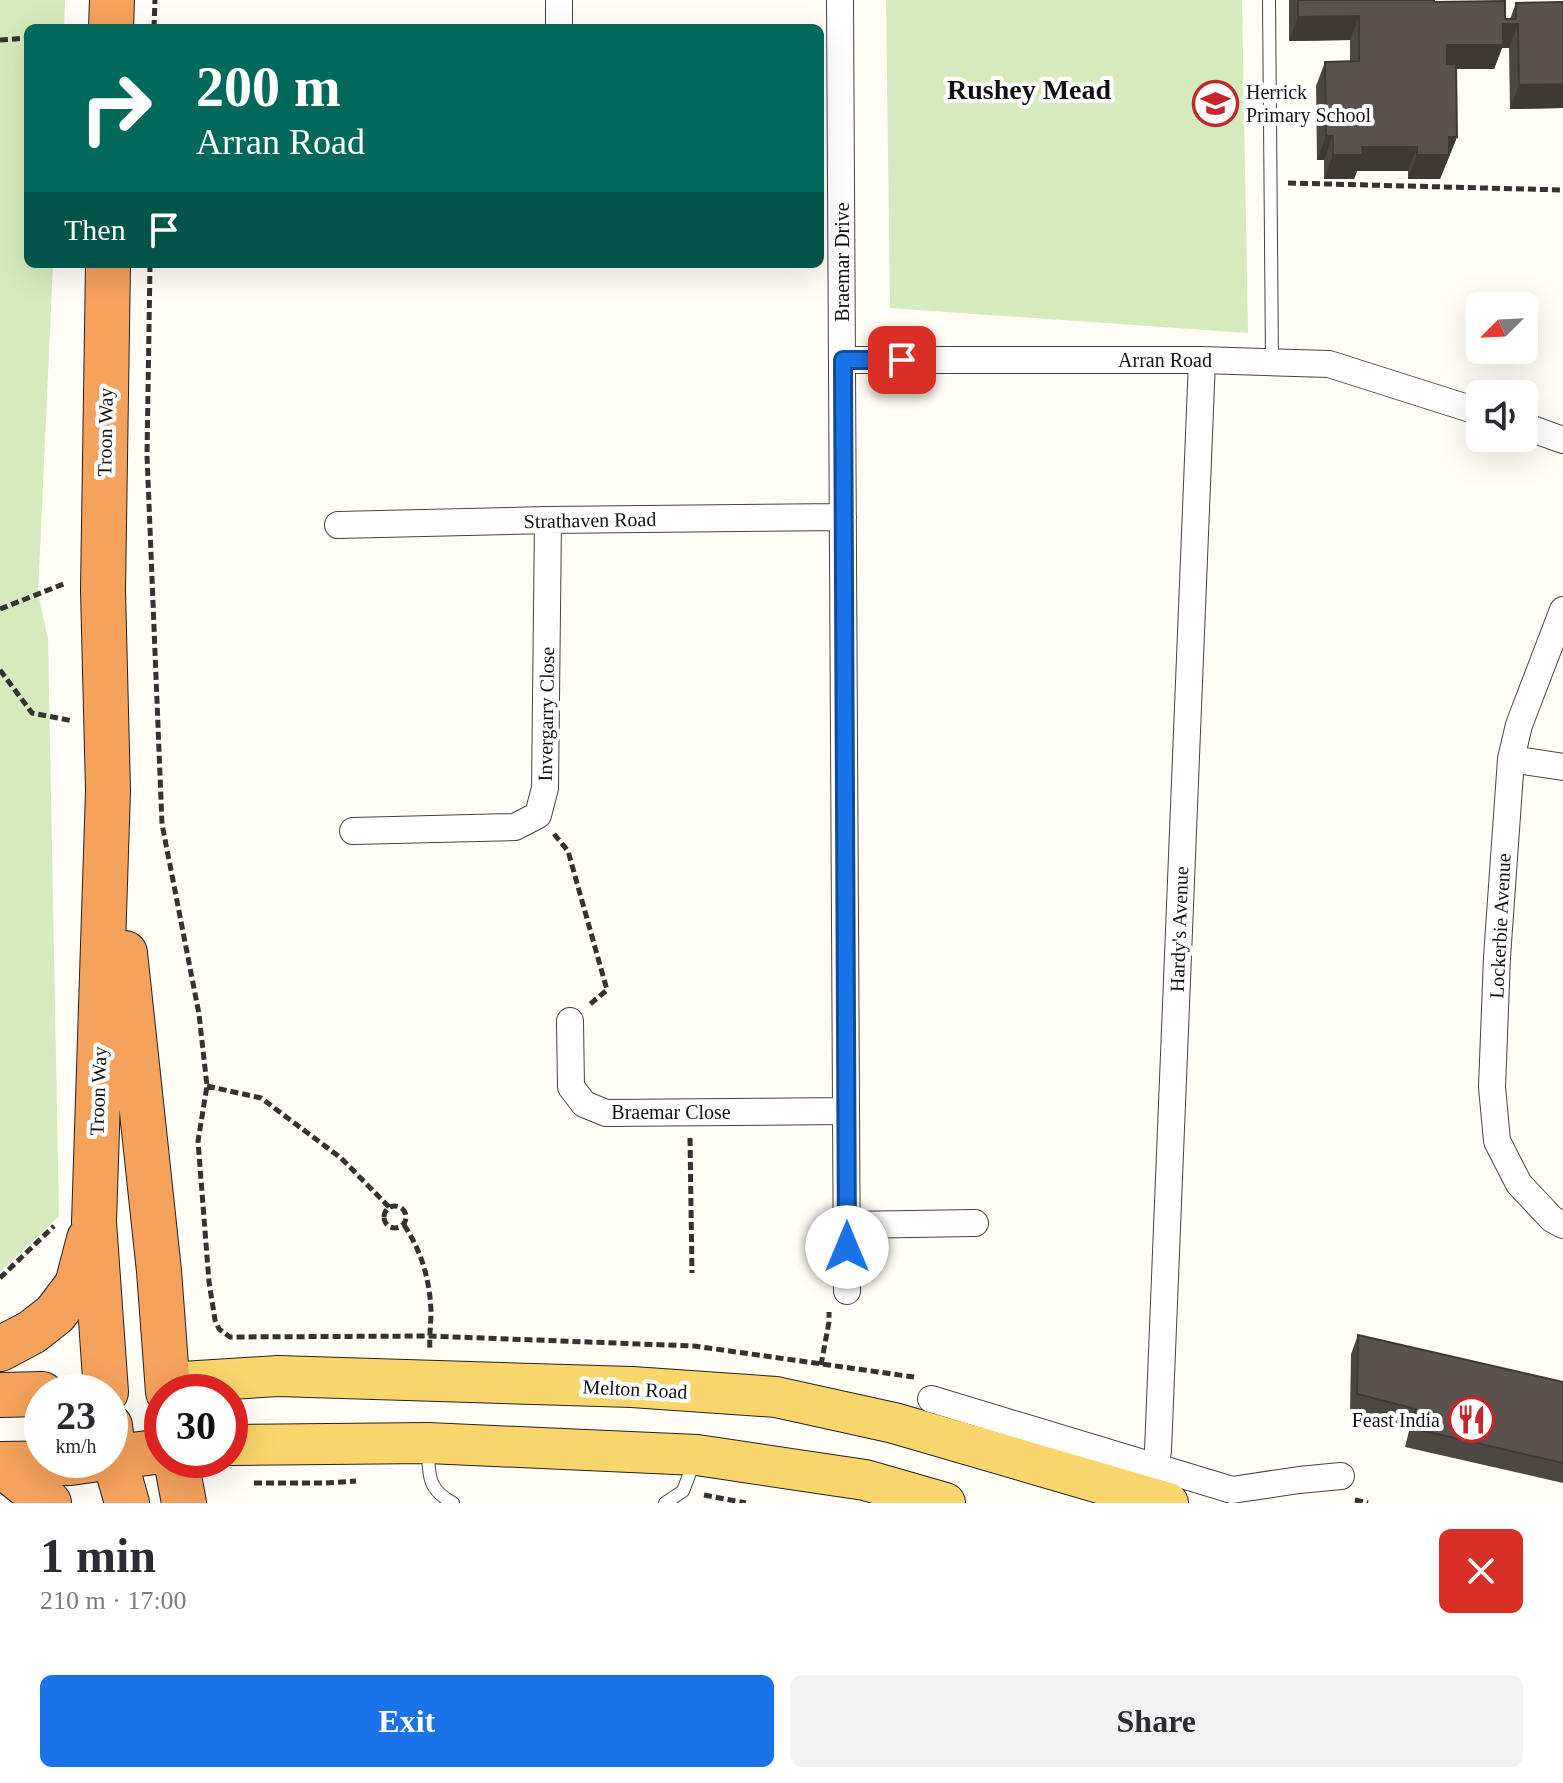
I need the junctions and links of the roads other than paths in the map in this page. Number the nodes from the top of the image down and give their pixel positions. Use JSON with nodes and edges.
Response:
{"nodes":[{"id":1,"x":112,"y":0,"type":"edge"},
{"id":2,"x":559,"y":0,"type":"edge"},
{"id":3,"x":840,"y":0,"type":"edge"},
{"id":4,"x":1269,"y":0,"type":"edge"},
{"id":5,"x":111,"y":24,"type":"edge"},
{"id":6,"x":559,"y":24,"type":"edge"},
{"id":7,"x":108,"y":268,"type":"edge"},
{"id":8,"x":843,"y":360,"type":"junction"},
{"id":9,"x":1202,"y":360,"type":"junction"},
{"id":10,"x":1272,"y":361,"type":"junction"},
{"id":11,"x":1466,"y":408,"type":"edge"},
{"id":12,"x":1538,"y":431,"type":"edge"},
{"id":13,"x":1563,"y":440,"type":"edge"},
{"id":14,"x":843,"y":517,"type":"junction"},
{"id":15,"x":548,"y":520,"type":"junction"},
{"id":16,"x":338,"y":525,"type":"dead end"},
{"id":17,"x":1563,"y":610,"type":"edge"},
{"id":18,"x":1511,"y":759,"type":"junction"},
{"id":19,"x":1563,"y":767,"type":"edge"},
{"id":20,"x":108,"y":791,"type":"junction"},
{"id":21,"x":353,"y":831,"type":"dead end"},
{"id":22,"x":570,"y":1021,"type":"road end"},
{"id":23,"x":846,"y":1111,"type":"junction"},
{"id":24,"x":76,"y":1223,"type":"junction"},
{"id":25,"x":975,"y":1223,"type":"dead end"},
{"id":26,"x":847,"y":1225,"type":"junction"},
{"id":27,"x":1563,"y":1225,"type":"edge"},
{"id":28,"x":847,"y":1291,"type":"road end"},
{"id":29,"x":0,"y":1349,"type":"edge"},
{"id":30,"x":103,"y":1374,"type":"edge"},
{"id":31,"x":167,"y":1374,"type":"edge"},
{"id":32,"x":248,"y":1379,"type":"edge"},
{"id":33,"x":24,"y":1394,"type":"edge"},
{"id":34,"x":0,"y":1395,"type":"edge"},
{"id":35,"x":931,"y":1399,"type":"dead end"},
{"id":36,"x":874,"y":1419,"type":"junction"},
{"id":37,"x":428,"y":1443,"type":"junction"},
{"id":38,"x":248,"y":1445,"type":"edge"},
{"id":39,"x":697,"y":1455,"type":"junction"},
{"id":40,"x":0,"y":1464,"type":"edge"},
{"id":41,"x":24,"y":1464,"type":"edge"},
{"id":42,"x":1341,"y":1476,"type":"dead end"},
{"id":43,"x":117,"y":1478,"type":"edge"},
{"id":44,"x":179,"y":1478,"type":"edge"},
{"id":45,"x":865,"y":1480,"type":"junction"},
{"id":46,"x":1158,"y":1489,"type":"edge"},
{"id":47,"x":49,"y":1503,"type":"edge"},
{"id":48,"x":127,"y":1503,"type":"edge"},
{"id":49,"x":184,"y":1503,"type":"edge"},
{"id":50,"x":453,"y":1503,"type":"edge"},
{"id":51,"x":665,"y":1503,"type":"edge"},
{"id":52,"x":945,"y":1503,"type":"edge"}],
"edges":[{"from":1,"to":5,"type":"highway"},
{"from":2,"to":6,"type":"street"},
{"from":3,"to":8,"type":"street","name":"Braemar Drive"},
{"from":4,"to":10,"type":"lane"},
{"from":7,"to":20,"type":"highway","name":"Troon Way"},
{"from":8,"to":9,"type":"street","name":"Arran Road"},
{"from":8,"to":14,"type":"street","name":"Braemar Drive"},
{"from":9,"to":10,"type":"street","name":"Arran Road"},
{"from":9,"to":46,"type":"street","name":"Hardy's Avenue"},
{"from":10,"to":11,"type":"street","name":"Arran Road"},
{"from":12,"to":13,"type":"street"},
{"from":14,"to":15,"type":"street","name":"Strathaven Road"},
{"from":14,"to":23,"type":"street","name":"Braemar Drive"},
{"from":15,"to":16,"type":"street","name":"Strathaven Road"},
{"from":15,"to":21,"type":"street","name":"Invergarry Close"},
{"from":17,"to":18,"type":"street","name":"Lockerbie Avenue"},
{"from":18,"to":19,"type":"street"},
{"from":18,"to":27,"type":"street","name":"Lockerbie Avenue"},
{"from":20,"to":24,"type":"highway","name":"Troon Way"},
{"from":20,"to":31,"type":"highway","name":"Troon Way"},
{"from":22,"to":23,"type":"street","name":"Braemar Close"},
{"from":23,"to":26,"type":"street","name":"Braemar Drive"},
{"from":24,"to":29,"type":"highway"},
{"from":24,"to":30,"type":"highway","name":"Troon Way"},
{"from":25,"to":26,"type":"street"},
{"from":26,"to":28,"type":"street","name":"Braemar Drive"},
{"from":32,"to":36,"type":"main road","name":"Melton Road"},
{"from":33,"to":34,"type":"highway"},
{"from":35,"to":46,"type":"street"},
{"from":36,"to":45,"type":"main road"},
{"from":36,"to":46,"type":"main road","name":"Melton Road"},
{"from":37,"to":38,"type":"main road"},
{"from":37,"to":39,"type":"main road"},
{"from":37,"to":50,"type":"lane"},
{"from":39,"to":45,"type":"main road"},
{"from":39,"to":51,"type":"lane"},
{"from":40,"to":41,"type":"highway"},
{"from":40,"to":47,"type":"highway"},
{"from":42,"to":46,"type":"street"},
{"from":43,"to":48,"type":"highway"},
{"from":44,"to":49,"type":"highway"},
{"from":45,"to":52,"type":"main road"}]}
